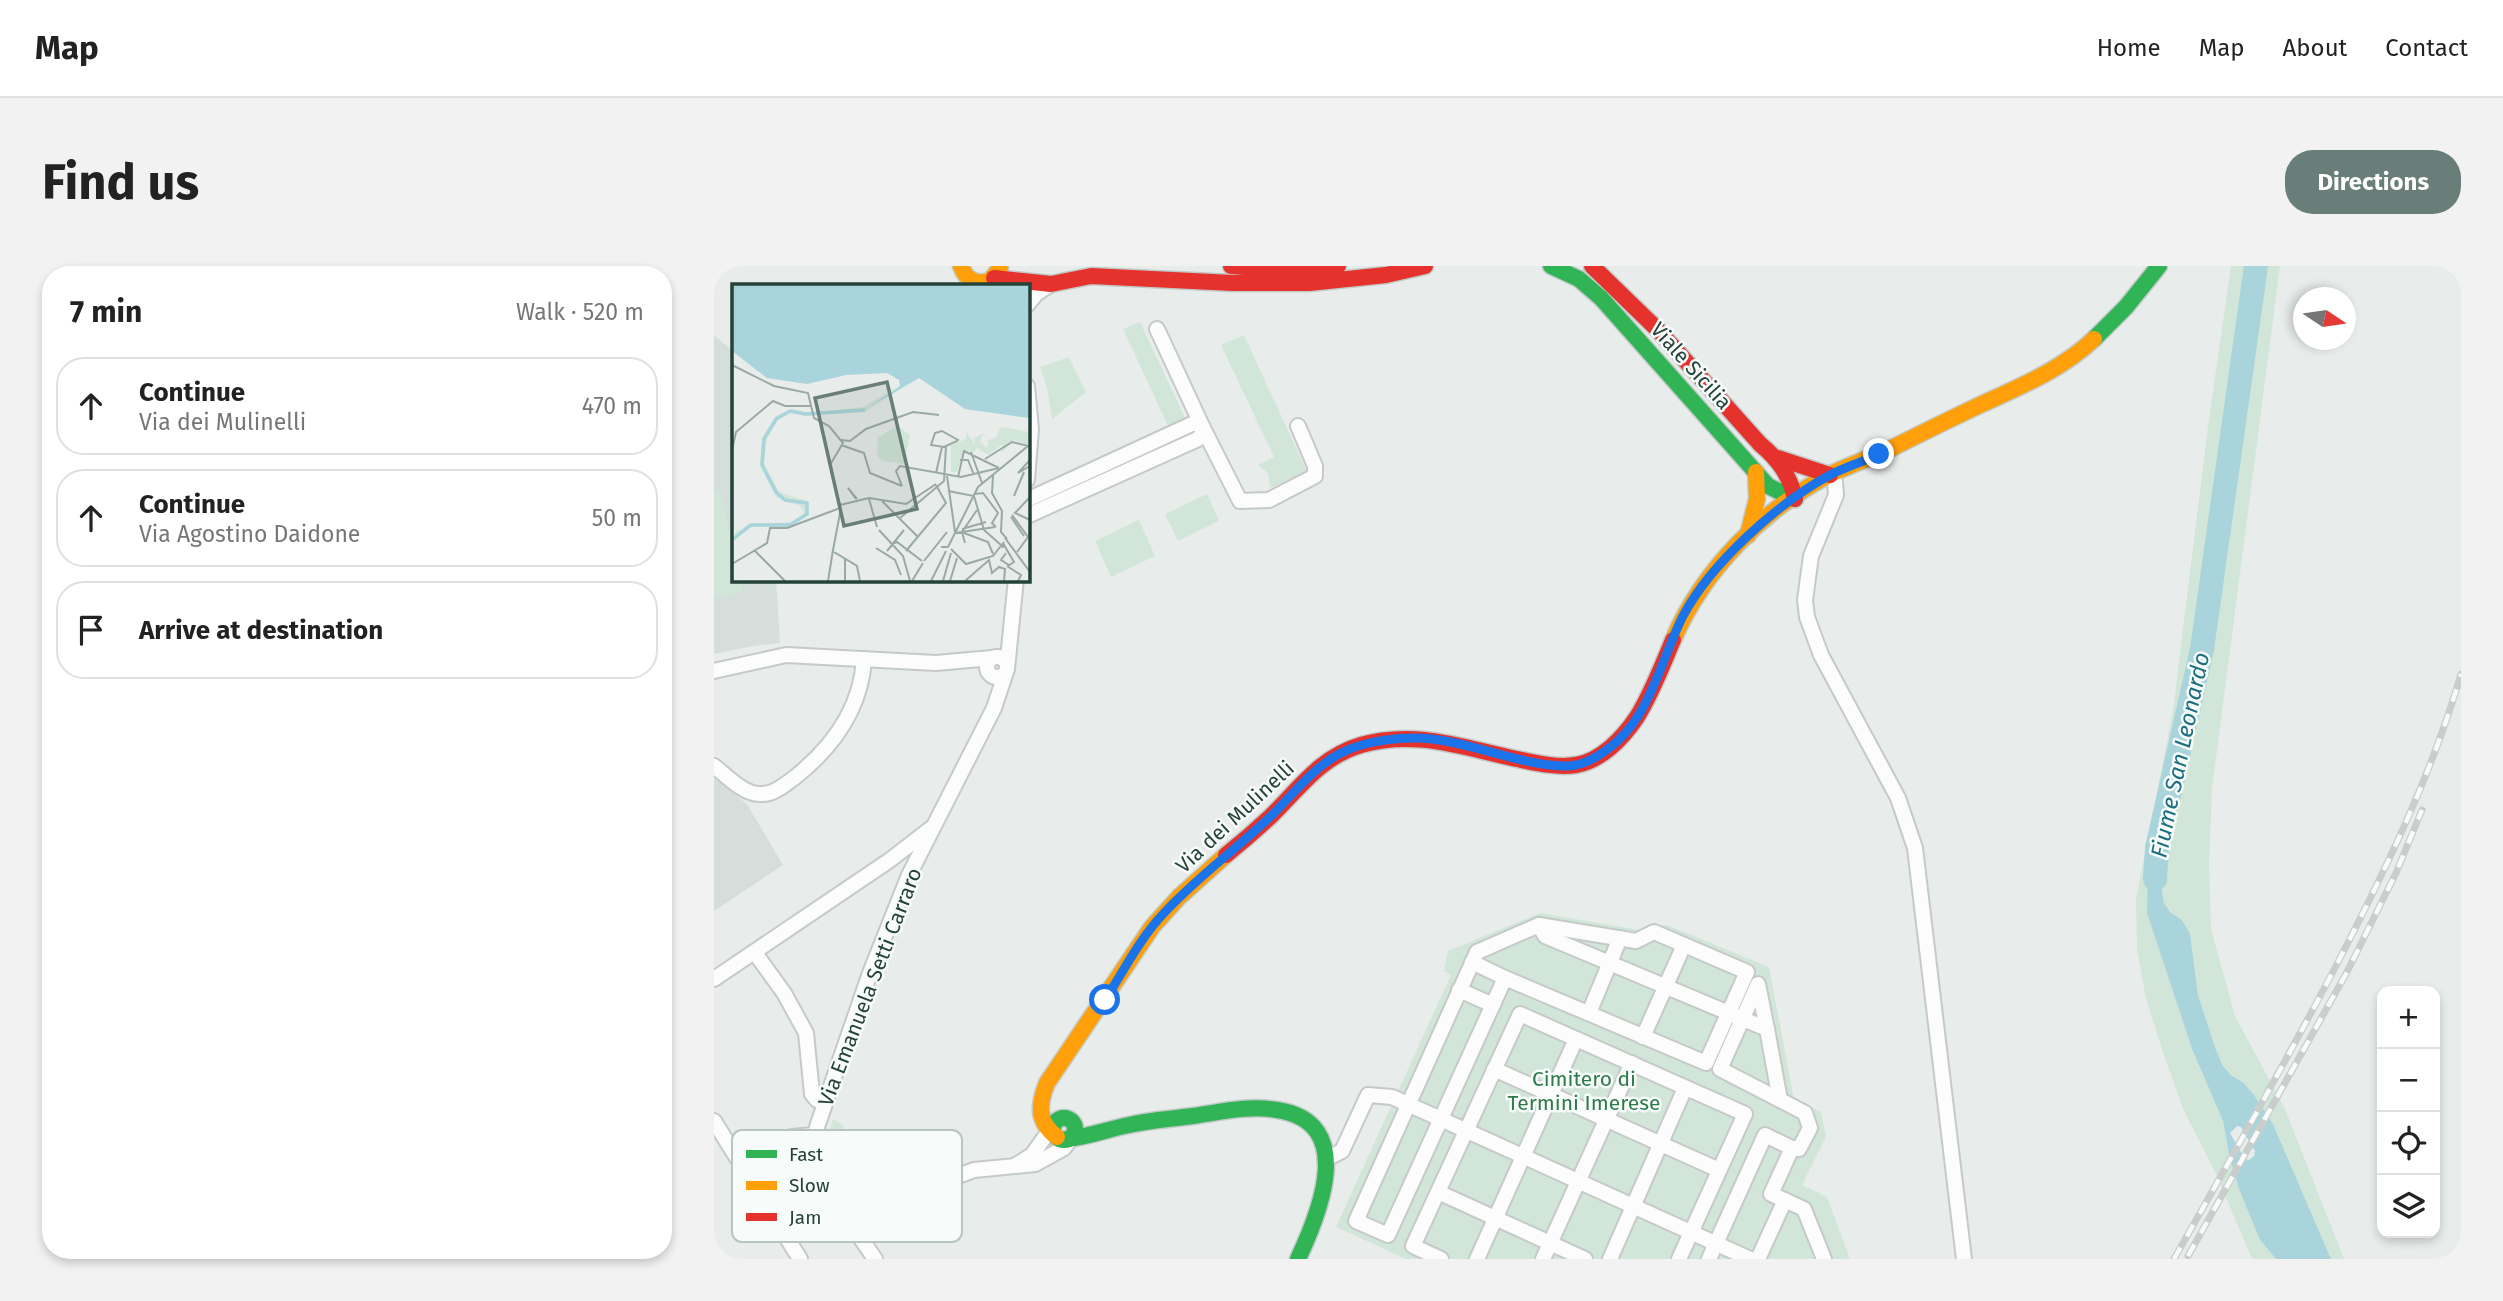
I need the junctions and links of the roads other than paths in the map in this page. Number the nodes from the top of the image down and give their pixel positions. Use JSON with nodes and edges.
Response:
{"nodes":[{"id":1,"x":943,"y":266,"type":"edge"},
{"id":2,"x":1231,"y":266,"type":"edge"},
{"id":3,"x":1338,"y":266,"type":"edge"},
{"id":4,"x":1425,"y":266,"type":"edge"},
{"id":5,"x":1551,"y":266,"type":"edge"},
{"id":6,"x":1592,"y":266,"type":"edge"},
{"id":7,"x":2159,"y":266,"type":"edge"},
{"id":8,"x":999,"y":275,"type":"edge"},
{"id":9,"x":968,"y":277,"type":"edge"},
{"id":10,"x":1051,"y":284,"type":"junction"},
{"id":11,"x":1029,"y":303,"type":"edge"},
{"id":12,"x":1157,"y":329,"type":"dead end"},
{"id":13,"x":1029,"y":408,"type":"edge"},
{"id":14,"x":1298,"y":426,"type":"dead end"},
{"id":15,"x":1203,"y":428,"type":"junction"},
{"id":16,"x":1029,"y":454,"type":"edge"},
{"id":17,"x":1778,"y":458,"type":"junction"},
{"id":18,"x":1756,"y":472,"type":"junction"},
{"id":19,"x":1830,"y":475,"type":"junction"},
{"id":20,"x":1029,"y":499,"type":"edge"},
{"id":21,"x":1795,"y":499,"type":"junction"},
{"id":22,"x":1029,"y":515,"type":"edge"},
{"id":23,"x":1748,"y":535,"type":"junction"},
{"id":24,"x":1016,"y":581,"type":"edge"},
{"id":25,"x":1013,"y":607,"type":"junction"},
{"id":26,"x":864,"y":659,"type":"junction"},
{"id":27,"x":991,"y":665,"type":"junction"},
{"id":28,"x":1007,"y":670,"type":"junction"},
{"id":29,"x":714,"y":671,"type":"edge"},
{"id":30,"x":986,"y":721,"type":"junction"},
{"id":31,"x":714,"y":766,"type":"edge"},
{"id":32,"x":934,"y":826,"type":"junction"},
{"id":33,"x":890,"y":860,"type":"junction"},
{"id":34,"x":909,"y":876,"type":"junction"},
{"id":35,"x":1539,"y":925,"type":"junction"},
{"id":36,"x":1620,"y":938,"type":"junction"},
{"id":37,"x":1684,"y":945,"type":"junction"},
{"id":38,"x":755,"y":953,"type":"junction"},
{"id":39,"x":1472,"y":962,"type":"junction"},
{"id":40,"x":1610,"y":963,"type":"junction"},
{"id":41,"x":1505,"y":978,"type":"junction"},
{"id":42,"x":714,"y":979,"type":"edge"},
{"id":43,"x":1666,"y":986,"type":"junction"},
{"id":44,"x":1459,"y":990,"type":"junction"},
{"id":45,"x":1493,"y":1005,"type":"junction"},
{"id":46,"x":1589,"y":1013,"type":"junction"},
{"id":47,"x":1735,"y":1016,"type":"junction"},
{"id":48,"x":1767,"y":1029,"type":"junction"},
{"id":49,"x":1643,"y":1037,"type":"junction"},
{"id":50,"x":1576,"y":1039,"type":"junction"},
{"id":51,"x":1063,"y":1061,"type":"junction"},
{"id":52,"x":1632,"y":1063,"type":"junction"},
{"id":53,"x":1494,"y":1069,"type":"junction"},
{"id":54,"x":1685,"y":1087,"type":"junction"},
{"id":55,"x":1551,"y":1095,"type":"junction"},
{"id":56,"x":1780,"y":1100,"type":"junction"},
{"id":57,"x":825,"y":1103,"type":"junction"},
{"id":58,"x":1409,"y":1104,"type":"junction"},
{"id":59,"x":1441,"y":1119,"type":"junction"},
{"id":60,"x":1606,"y":1120,"type":"junction"},
{"id":61,"x":714,"y":1121,"type":"edge"},
{"id":62,"x":818,"y":1130,"type":"edge"},
{"id":63,"x":1065,"y":1130,"type":"junction"},
{"id":64,"x":1466,"y":1131,"type":"junction"},
{"id":65,"x":1661,"y":1144,"type":"junction"},
{"id":66,"x":1793,"y":1148,"type":"junction"},
{"id":67,"x":732,"y":1150,"type":"edge"},
{"id":68,"x":1523,"y":1157,"type":"junction"},
{"id":69,"x":1328,"y":1158,"type":"junction"},
{"id":70,"x":1013,"y":1167,"type":"junction"},
{"id":71,"x":1719,"y":1170,"type":"junction"},
{"id":72,"x":962,"y":1174,"type":"edge"},
{"id":73,"x":1578,"y":1182,"type":"junction"},
{"id":74,"x":1438,"y":1192,"type":"junction"},
{"id":75,"x":1785,"y":1200,"type":"junction"},
{"id":76,"x":1633,"y":1206,"type":"junction"},
{"id":77,"x":1495,"y":1218,"type":"junction"},
{"id":78,"x":1691,"y":1232,"type":"junction"},
{"id":79,"x":789,"y":1242,"type":"edge"},
{"id":80,"x":863,"y":1242,"type":"edge"},
{"id":81,"x":1550,"y":1243,"type":"junction"},
{"id":82,"x":1716,"y":1243,"type":"junction"},
{"id":83,"x":800,"y":1259,"type":"edge"},
{"id":84,"x":875,"y":1259,"type":"edge"},
{"id":85,"x":1298,"y":1259,"type":"edge"},
{"id":86,"x":1441,"y":1259,"type":"edge"},
{"id":87,"x":1477,"y":1259,"type":"edge"},
{"id":88,"x":1543,"y":1259,"type":"edge"},
{"id":89,"x":1585,"y":1259,"type":"edge"},
{"id":90,"x":1610,"y":1259,"type":"edge"},
{"id":91,"x":1679,"y":1259,"type":"edge"},
{"id":92,"x":1709,"y":1259,"type":"edge"},
{"id":93,"x":1749,"y":1259,"type":"edge"},
{"id":94,"x":1758,"y":1259,"type":"edge"},
{"id":95,"x":1824,"y":1259,"type":"edge"},
{"id":96,"x":1965,"y":1259,"type":"edge"}],
"edges":[{"from":1,"to":9,"type":"main road"},
{"from":2,"to":3,"type":"main road"},
{"from":4,"to":10,"type":"main road"},
{"from":5,"to":18,"type":"main road","name":"Viale Sicilia"},
{"from":6,"to":17,"type":"main road","name":"Viale Sicilia"},
{"from":7,"to":19,"type":"main road","name":"Via dei Mulinelli"},
{"from":8,"to":9,"type":"main road"},
{"from":8,"to":10,"type":"main road"},
{"from":10,"to":11,"type":"street"},
{"from":12,"to":15,"type":"street"},
{"from":13,"to":16,"type":"street"},
{"from":14,"to":15,"type":"street"},
{"from":15,"to":20,"type":"street"},
{"from":15,"to":22,"type":"street"},
{"from":17,"to":19,"type":"main road"},
{"from":17,"to":21,"type":"main road"},
{"from":18,"to":21,"type":"main road","name":"Viale Sicilia"},
{"from":18,"to":23,"type":"main road"},
{"from":19,"to":21,"type":"main road","name":"Via dei Mulinelli"},
{"from":19,"to":96,"type":"street"},
{"from":21,"to":23,"type":"main road","name":"Via dei Mulinelli"},
{"from":23,"to":51,"type":"main road","name":"Via dei Mulinelli"},
{"from":24,"to":25,"type":"street"},
{"from":25,"to":27,"type":"street"},
{"from":25,"to":28,"type":"street","name":"Via Emanuela Setti Carraro"},
{"from":26,"to":27,"type":"street"},
{"from":26,"to":29,"type":"street"},
{"from":26,"to":31,"type":"street"},
{"from":27,"to":28,"type":"street"},
{"from":27,"to":30,"type":"street"},
{"from":28,"to":30,"type":"street","name":"Via Emanuela Setti Carraro"},
{"from":30,"to":32,"type":"street","name":"Via Emanuela Setti Carraro"},
{"from":32,"to":33,"type":"street"},
{"from":32,"to":34,"type":"street","name":"Via Emanuela Setti Carraro"},
{"from":33,"to":34,"type":"street"},
{"from":33,"to":38,"type":"street"},
{"from":34,"to":57,"type":"street","name":"Via Emanuela Setti Carraro"},
{"from":35,"to":36,"type":"street"},
{"from":35,"to":39,"type":"street"},
{"from":35,"to":40,"type":"street"},
{"from":36,"to":37,"type":"street"},
{"from":36,"to":40,"type":"street"},
{"from":37,"to":43,"type":"street"},
{"from":37,"to":47,"type":"street"},
{"from":38,"to":42,"type":"street"},
{"from":38,"to":57,"type":"street"},
{"from":39,"to":41,"type":"street"},
{"from":39,"to":44,"type":"street"},
{"from":40,"to":43,"type":"street"},
{"from":40,"to":46,"type":"street"},
{"from":41,"to":45,"type":"street"},
{"from":41,"to":46,"type":"street"},
{"from":43,"to":47,"type":"street"},
{"from":43,"to":49,"type":"street"},
{"from":44,"to":45,"type":"street"},
{"from":44,"to":58,"type":"street"},
{"from":45,"to":59,"type":"street"},
{"from":46,"to":49,"type":"street"},
{"from":47,"to":48,"type":"street"},
{"from":47,"to":48,"type":"street"},
{"from":47,"to":49,"type":"street"},
{"from":47,"to":56,"type":"street"},
{"from":48,"to":56,"type":"street"},
{"from":50,"to":52,"type":"street"},
{"from":50,"to":53,"type":"street"},
{"from":50,"to":55,"type":"street"},
{"from":51,"to":63,"type":"main road"},
{"from":51,"to":63,"type":"main road","name":"Via dei Mulinelli"},
{"from":52,"to":54,"type":"street"},
{"from":52,"to":60,"type":"street"},
{"from":53,"to":55,"type":"street"},
{"from":53,"to":64,"type":"street"},
{"from":54,"to":65,"type":"street"},
{"from":54,"to":71,"type":"street"},
{"from":55,"to":60,"type":"street"},
{"from":55,"to":68,"type":"street"},
{"from":56,"to":66,"type":"street"},
{"from":57,"to":62,"type":"street","name":"Via Emanuela Setti Carraro"},
{"from":58,"to":59,"type":"street"},
{"from":58,"to":59,"type":"street"},
{"from":58,"to":69,"type":"street"},
{"from":59,"to":64,"type":"street"},
{"from":60,"to":65,"type":"street"},
{"from":60,"to":73,"type":"street"},
{"from":61,"to":67,"type":"street"},
{"from":63,"to":69,"type":"main road"},
{"from":63,"to":70,"type":"street"},
{"from":63,"to":70,"type":"street"},
{"from":64,"to":68,"type":"street"},
{"from":64,"to":74,"type":"street"},
{"from":65,"to":71,"type":"street"},
{"from":65,"to":76,"type":"street"},
{"from":66,"to":75,"type":"street"},
{"from":66,"to":82,"type":"street"},
{"from":68,"to":73,"type":"street"},
{"from":68,"to":77,"type":"street"},
{"from":69,"to":85,"type":"main road"},
{"from":70,"to":72,"type":"street"},
{"from":71,"to":78,"type":"street"},
{"from":73,"to":76,"type":"street"},
{"from":73,"to":81,"type":"street"},
{"from":74,"to":77,"type":"street"},
{"from":74,"to":86,"type":"street"},
{"from":75,"to":94,"type":"street"},
{"from":75,"to":95,"type":"street"},
{"from":76,"to":78,"type":"street"},
{"from":76,"to":90,"type":"street"},
{"from":77,"to":81,"type":"street"},
{"from":77,"to":87,"type":"street"},
{"from":78,"to":82,"type":"street"},
{"from":78,"to":91,"type":"street"},
{"from":79,"to":83,"type":"street"},
{"from":80,"to":84,"type":"street","name":"Via Emanuela Setti Carraro"},
{"from":81,"to":88,"type":"street"},
{"from":81,"to":89,"type":"street"},
{"from":82,"to":92,"type":"street"},
{"from":82,"to":93,"type":"street"}]}
